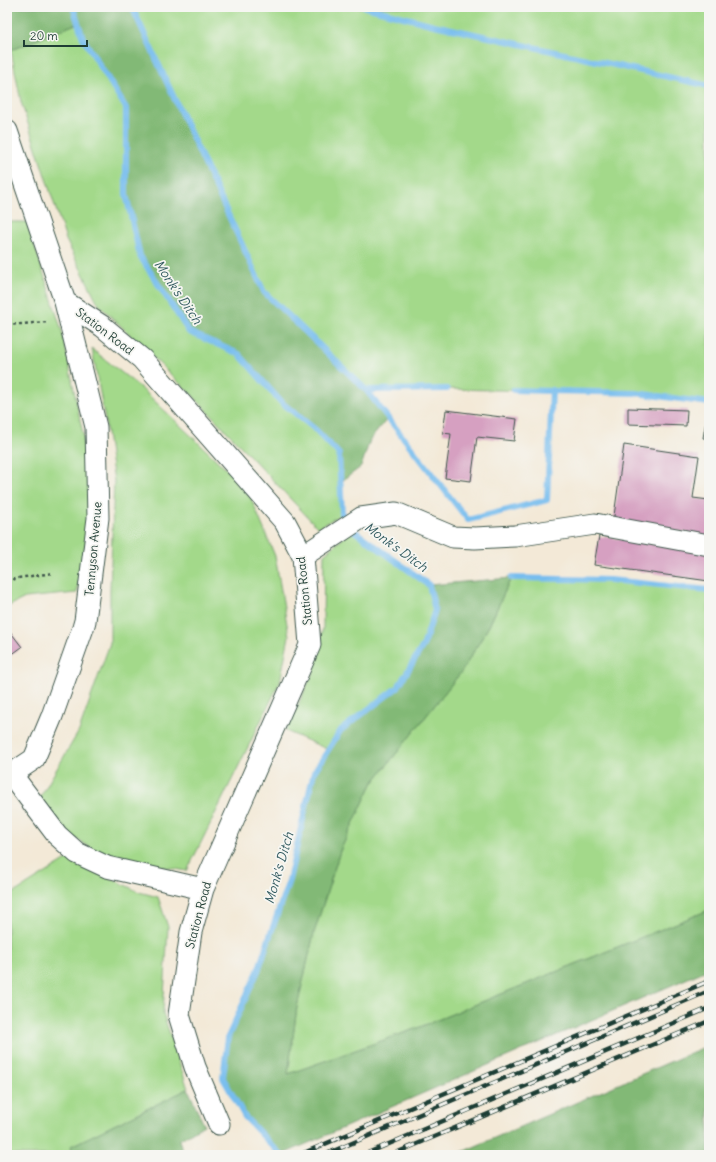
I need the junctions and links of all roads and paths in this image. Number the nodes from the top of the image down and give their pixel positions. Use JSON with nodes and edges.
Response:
{"nodes":[{"id":1,"x":7,"y":131,"type":"edge"},
{"id":2,"x":68,"y":311,"type":"junction"},
{"id":3,"x":7,"y":325,"type":"edge"},
{"id":4,"x":709,"y":545,"type":"edge"},
{"id":5,"x":303,"y":556,"type":"junction"},
{"id":6,"x":53,"y":574,"type":"dead end"},
{"id":7,"x":7,"y":582,"type":"edge"},
{"id":8,"x":9,"y":776,"type":"edge"},
{"id":9,"x":203,"y":889,"type":"junction"},
{"id":10,"x":219,"y":1124,"type":"dead end"}],
"edges":[{"from":1,"to":2,"type":"street","name":"Station Road"},
{"from":2,"to":3,"type":"path"},
{"from":2,"to":5,"type":"street","name":"Station Road"},
{"from":2,"to":8,"type":"street","name":"Tennyson Avenue"},
{"from":4,"to":5,"type":"street"},
{"from":5,"to":9,"type":"street","name":"Station Road"},
{"from":6,"to":7,"type":"path"},
{"from":8,"to":9,"type":"street"},
{"from":9,"to":10,"type":"street","name":"Station Road"}]}
